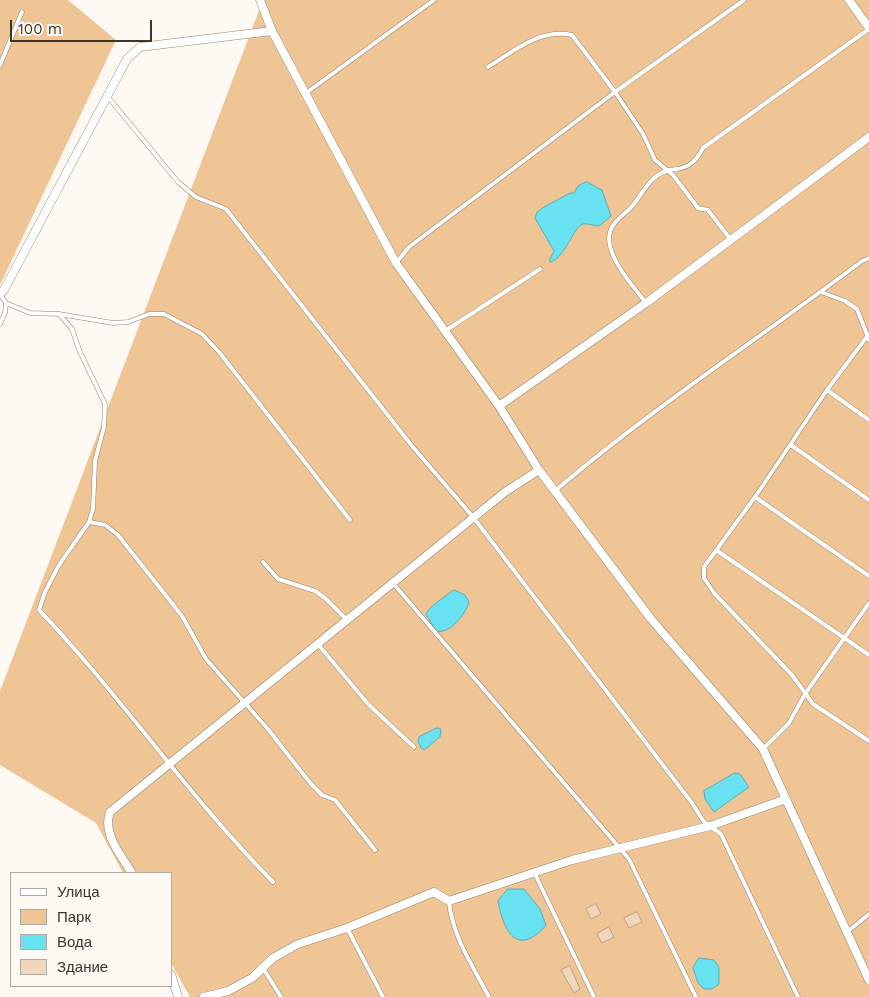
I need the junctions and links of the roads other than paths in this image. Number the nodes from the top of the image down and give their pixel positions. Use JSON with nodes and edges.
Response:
{"nodes":[{"id":1,"x":260,"y":0,"type":"edge"},
{"id":2,"x":434,"y":0,"type":"edge"},
{"id":3,"x":744,"y":0,"type":"edge"},
{"id":4,"x":849,"y":0,"type":"edge"},
{"id":5,"x":22,"y":12,"type":"dead end"},
{"id":6,"x":869,"y":29,"type":"edge"},
{"id":7,"x":272,"y":31,"type":"junction"},
{"id":8,"x":0,"y":65,"type":"edge"},
{"id":9,"x":488,"y":67,"type":"dead end"},
{"id":10,"x":615,"y":92,"type":"junction"},
{"id":11,"x":306,"y":93,"type":"junction"},
{"id":12,"x":108,"y":97,"type":"junction"},
{"id":13,"x":869,"y":137,"type":"edge"},
{"id":14,"x":665,"y":171,"type":"junction"},
{"id":15,"x":731,"y":240,"type":"junction"},
{"id":16,"x":869,"y":258,"type":"edge"},
{"id":17,"x":396,"y":263,"type":"junction"},
{"id":18,"x":540,"y":269,"type":"dead end"},
{"id":19,"x":821,"y":292,"type":"junction"},
{"id":20,"x":0,"y":294,"type":"edge"},
{"id":21,"x":6,"y":302,"type":"junction"},
{"id":22,"x":646,"y":303,"type":"junction"},
{"id":23,"x":59,"y":314,"type":"junction"},
{"id":24,"x":0,"y":324,"type":"edge"},
{"id":25,"x":444,"y":330,"type":"junction"},
{"id":26,"x":868,"y":337,"type":"edge"},
{"id":27,"x":827,"y":390,"type":"junction"},
{"id":28,"x":499,"y":406,"type":"junction"},
{"id":29,"x":869,"y":420,"type":"edge"},
{"id":30,"x":791,"y":444,"type":"junction"},
{"id":31,"x":539,"y":470,"type":"junction"},
{"id":32,"x":555,"y":491,"type":"junction"},
{"id":33,"x":755,"y":497,"type":"junction"},
{"id":34,"x":869,"y":500,"type":"edge"},
{"id":35,"x":474,"y":517,"type":"junction"},
{"id":36,"x":350,"y":520,"type":"dead end"},
{"id":37,"x":89,"y":522,"type":"junction"},
{"id":38,"x":716,"y":550,"type":"junction"},
{"id":39,"x":263,"y":562,"type":"dead end"},
{"id":40,"x":869,"y":576,"type":"edge"},
{"id":41,"x":392,"y":582,"type":"junction"},
{"id":42,"x":869,"y":603,"type":"edge"},
{"id":43,"x":346,"y":619,"type":"junction"},
{"id":44,"x":845,"y":638,"type":"junction"},
{"id":45,"x":317,"y":643,"type":"junction"},
{"id":46,"x":869,"y":655,"type":"edge"},
{"id":47,"x":805,"y":694,"type":"junction"},
{"id":48,"x":243,"y":702,"type":"junction"},
{"id":49,"x":869,"y":741,"type":"edge"},
{"id":50,"x":414,"y":747,"type":"dead end"},
{"id":51,"x":763,"y":749,"type":"junction"},
{"id":52,"x":169,"y":762,"type":"junction"},
{"id":53,"x":786,"y":799,"type":"junction"},
{"id":54,"x":710,"y":826,"type":"junction"},
{"id":55,"x":375,"y":850,"type":"dead end"},
{"id":56,"x":620,"y":850,"type":"junction"},
{"id":57,"x":131,"y":872,"type":"edge"},
{"id":58,"x":534,"y":872,"type":"junction"},
{"id":59,"x":273,"y":882,"type":"dead end"},
{"id":60,"x":449,"y":901,"type":"junction"},
{"id":61,"x":869,"y":914,"type":"edge"},
{"id":62,"x":348,"y":928,"type":"junction"},
{"id":63,"x":847,"y":932,"type":"junction"},
{"id":64,"x":263,"y":968,"type":"junction"},
{"id":65,"x":172,"y":977,"type":"edge"},
{"id":66,"x":869,"y":980,"type":"edge"},
{"id":67,"x":178,"y":997,"type":"edge"},
{"id":68,"x":204,"y":997,"type":"edge"},
{"id":69,"x":281,"y":997,"type":"edge"},
{"id":70,"x":383,"y":997,"type":"edge"},
{"id":71,"x":489,"y":997,"type":"edge"},
{"id":72,"x":594,"y":997,"type":"edge"},
{"id":73,"x":696,"y":997,"type":"edge"},
{"id":74,"x":798,"y":997,"type":"edge"}],
"edges":[{"from":1,"to":7,"type":"street"},
{"from":2,"to":11,"type":"lane"},
{"from":3,"to":10,"type":"lane"},
{"from":4,"to":6,"type":"street"},
{"from":5,"to":8,"type":"lane"},
{"from":6,"to":14,"type":"lane"},
{"from":7,"to":11,"type":"street"},
{"from":7,"to":12,"type":"street"},
{"from":9,"to":10,"type":"lane"},
{"from":10,"to":14,"type":"lane"},
{"from":10,"to":17,"type":"lane"},
{"from":11,"to":17,"type":"street"},
{"from":12,"to":20,"type":"street"},
{"from":12,"to":35,"type":"lane"},
{"from":13,"to":15,"type":"street"},
{"from":14,"to":15,"type":"lane"},
{"from":14,"to":22,"type":"lane"},
{"from":15,"to":22,"type":"street"},
{"from":16,"to":19,"type":"lane"},
{"from":17,"to":25,"type":"street"},
{"from":18,"to":25,"type":"lane"},
{"from":19,"to":26,"type":"lane"},
{"from":19,"to":32,"type":"lane"},
{"from":20,"to":21,"type":"lane"},
{"from":21,"to":23,"type":"lane"},
{"from":21,"to":24,"type":"lane"},
{"from":22,"to":28,"type":"street"},
{"from":23,"to":36,"type":"lane"},
{"from":23,"to":37,"type":"lane"},
{"from":25,"to":28,"type":"street"},
{"from":26,"to":27,"type":"lane"},
{"from":27,"to":29,"type":"lane"},
{"from":27,"to":30,"type":"lane"},
{"from":28,"to":31,"type":"street"},
{"from":30,"to":33,"type":"lane"},
{"from":30,"to":34,"type":"lane"},
{"from":31,"to":32,"type":"street"},
{"from":31,"to":35,"type":"street"},
{"from":32,"to":51,"type":"street"},
{"from":33,"to":38,"type":"lane"},
{"from":33,"to":40,"type":"lane"},
{"from":35,"to":41,"type":"street"},
{"from":35,"to":54,"type":"lane"},
{"from":37,"to":48,"type":"lane"},
{"from":37,"to":52,"type":"lane"},
{"from":38,"to":44,"type":"lane"},
{"from":38,"to":47,"type":"lane"},
{"from":39,"to":43,"type":"lane"},
{"from":41,"to":43,"type":"street"},
{"from":41,"to":56,"type":"lane"},
{"from":42,"to":44,"type":"lane"},
{"from":43,"to":45,"type":"street"},
{"from":44,"to":46,"type":"lane"},
{"from":44,"to":47,"type":"lane"},
{"from":45,"to":48,"type":"street"},
{"from":45,"to":50,"type":"lane"},
{"from":47,"to":49,"type":"lane"},
{"from":47,"to":51,"type":"lane"},
{"from":48,"to":52,"type":"street"},
{"from":48,"to":55,"type":"lane"},
{"from":51,"to":53,"type":"street"},
{"from":52,"to":57,"type":"street"},
{"from":52,"to":59,"type":"lane"},
{"from":53,"to":54,"type":"street"},
{"from":53,"to":63,"type":"street"},
{"from":54,"to":56,"type":"street"},
{"from":54,"to":74,"type":"lane"},
{"from":56,"to":58,"type":"street"},
{"from":56,"to":73,"type":"lane"},
{"from":58,"to":60,"type":"street"},
{"from":58,"to":72,"type":"lane"},
{"from":60,"to":62,"type":"street"},
{"from":60,"to":71,"type":"lane"},
{"from":61,"to":63,"type":"lane"},
{"from":62,"to":64,"type":"street"},
{"from":62,"to":70,"type":"lane"},
{"from":63,"to":66,"type":"street"},
{"from":64,"to":68,"type":"street"},
{"from":64,"to":69,"type":"lane"},
{"from":65,"to":67,"type":"street"}]}
